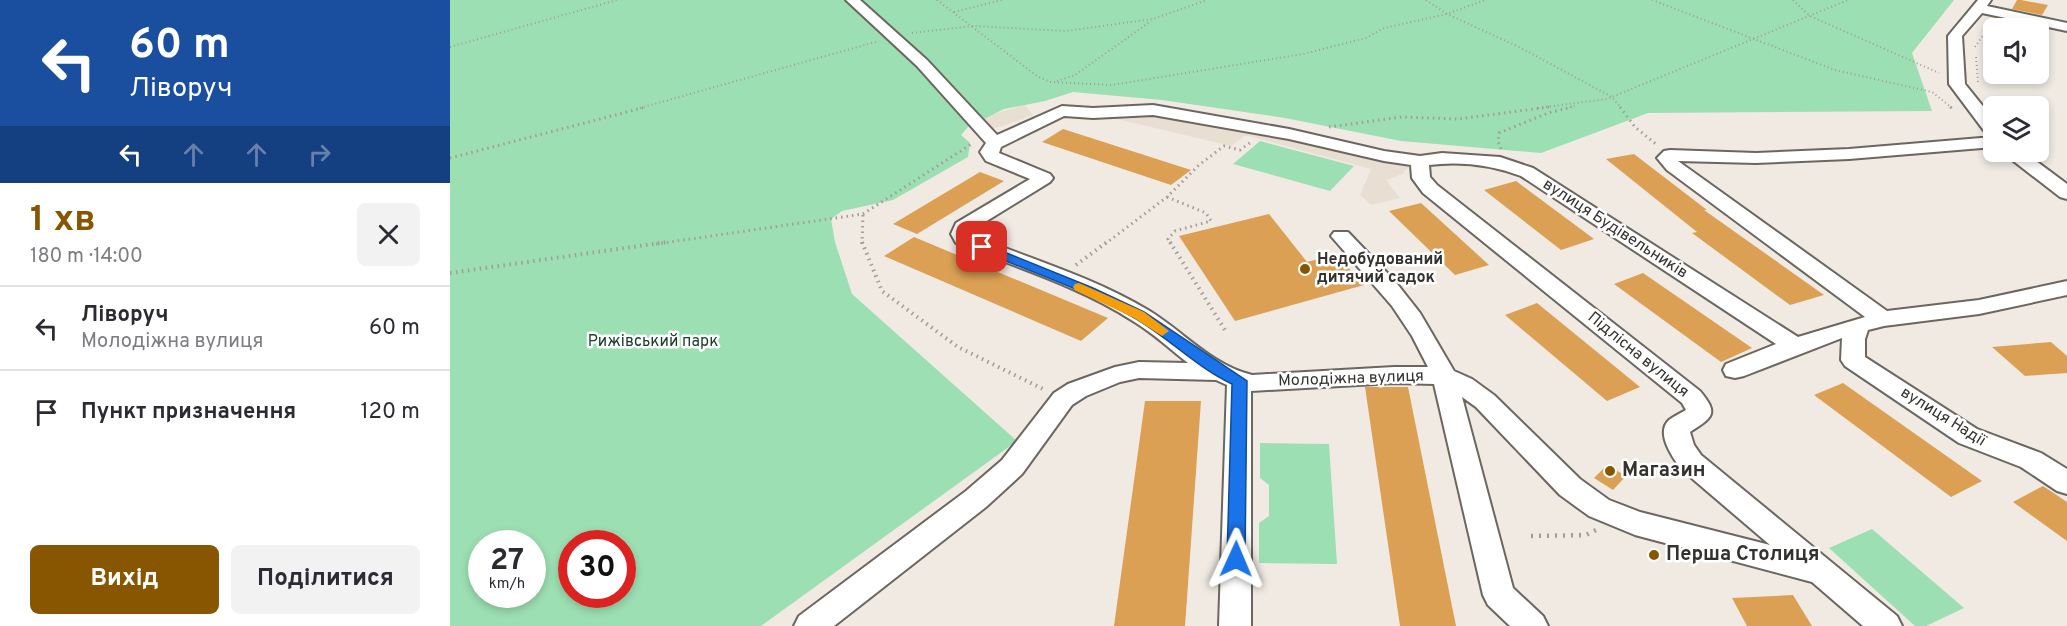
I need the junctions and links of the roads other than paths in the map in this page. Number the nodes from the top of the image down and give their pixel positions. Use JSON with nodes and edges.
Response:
{"nodes":[{"id":1,"x":852,"y":0,"type":"edge"},
{"id":2,"x":1982,"y":4,"type":"edge"},
{"id":3,"x":2067,"y":27,"type":"edge"},
{"id":4,"x":1983,"y":121,"type":"edge"},
{"id":5,"x":1983,"y":135,"type":"edge"},
{"id":6,"x":991,"y":138,"type":"junction"},
{"id":7,"x":1420,"y":161,"type":"junction"},
{"id":8,"x":2026,"y":162,"type":"edge"},
{"id":9,"x":2067,"y":193,"type":"edge"},
{"id":10,"x":1341,"y":236,"type":"dead end"},
{"id":11,"x":2067,"y":288,"type":"edge"},
{"id":12,"x":1882,"y":319,"type":"junction"},
{"id":13,"x":1858,"y":326,"type":"junction"},
{"id":14,"x":1795,"y":346,"type":"junction"},
{"id":15,"x":1735,"y":370,"type":"dead end"},
{"id":16,"x":1444,"y":376,"type":"junction"},
{"id":17,"x":1230,"y":377,"type":"junction"},
{"id":18,"x":2067,"y":483,"type":"edge"},
{"id":19,"x":1823,"y":572,"type":"junction"},
{"id":20,"x":810,"y":626,"type":"edge"},
{"id":21,"x":1235,"y":626,"type":"edge"},
{"id":22,"x":1532,"y":626,"type":"edge"},
{"id":23,"x":1886,"y":626,"type":"edge"}],
"edges":[{"from":1,"to":6,"type":"street"},
{"from":2,"to":3,"type":"street"},
{"from":2,"to":4,"type":"street"},
{"from":5,"to":12,"type":"street"},
{"from":6,"to":7,"type":"street","name":"вулиця Будівельників"},
{"from":6,"to":17,"type":"street"},
{"from":7,"to":14,"type":"street","name":"вулиця Будівельників"},
{"from":7,"to":19,"type":"street","name":"Підлісна вулиця"},
{"from":8,"to":9,"type":"street"},
{"from":10,"to":16,"type":"street"},
{"from":11,"to":12,"type":"street"},
{"from":12,"to":13,"type":"street"},
{"from":13,"to":14,"type":"street"},
{"from":13,"to":18,"type":"street","name":"вулиця Надії"},
{"from":14,"to":15,"type":"street"},
{"from":16,"to":17,"type":"street","name":"Молодіжна вулиця"},
{"from":16,"to":19,"type":"street","name":"Молодіжна вулиця"},
{"from":16,"to":22,"type":"street"},
{"from":17,"to":20,"type":"street","name":"Молодіжна вулиця"},
{"from":17,"to":21,"type":"street"},
{"from":19,"to":23,"type":"street","name":"Підлісна вулиця"}]}
